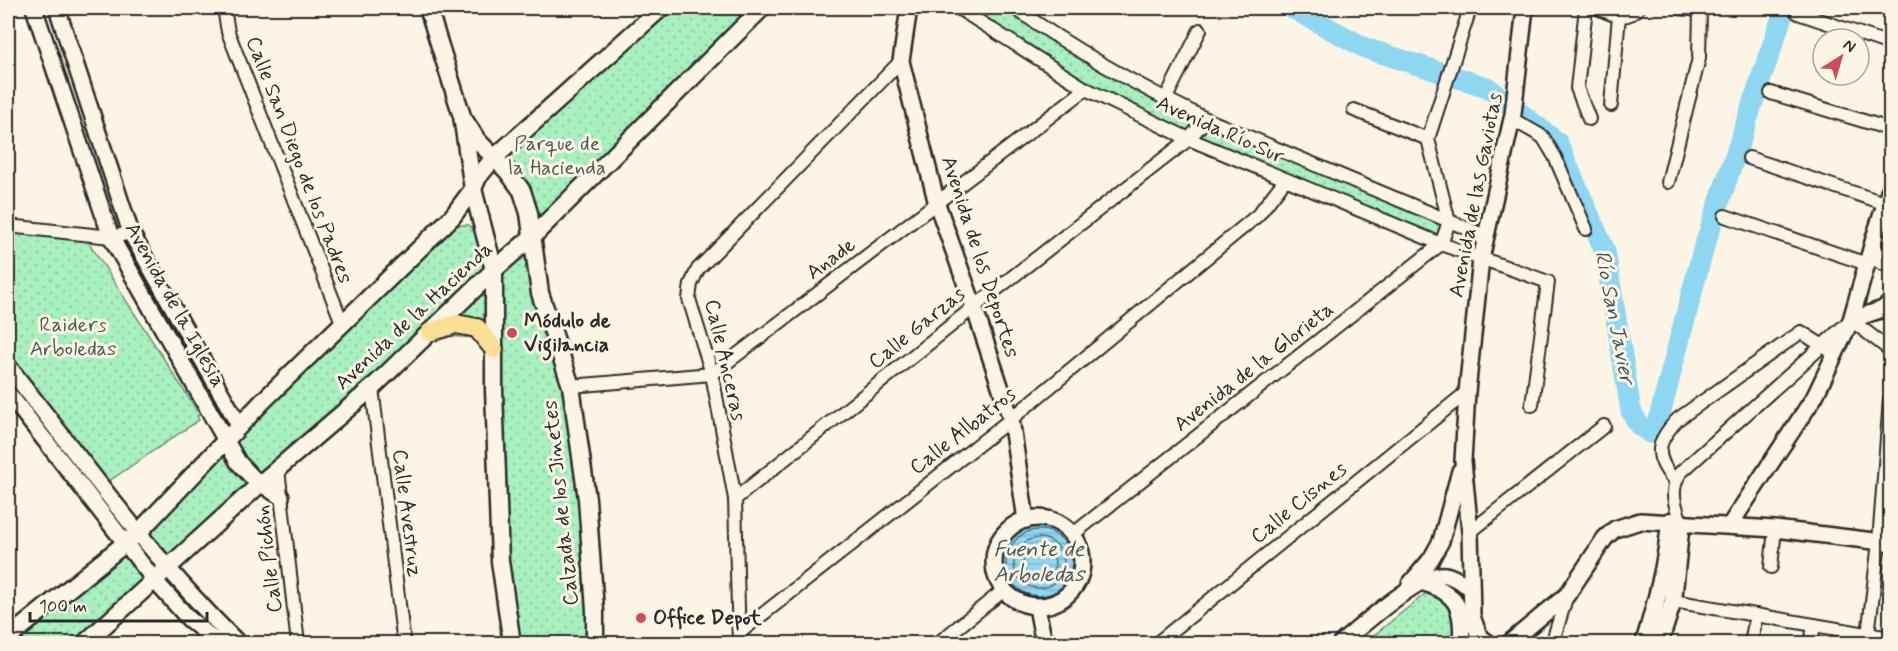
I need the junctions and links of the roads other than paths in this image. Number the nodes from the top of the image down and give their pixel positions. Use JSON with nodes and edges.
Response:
{"nodes":[{"id":1,"x":34,"y":8,"type":"edge"},
{"id":2,"x":57,"y":8,"type":"edge"},
{"id":3,"x":224,"y":8,"type":"edge"},
{"id":4,"x":428,"y":8,"type":"edge"},
{"id":5,"x":661,"y":8,"type":"edge"},
{"id":6,"x":762,"y":8,"type":"edge"},
{"id":7,"x":909,"y":8,"type":"edge"},
{"id":8,"x":958,"y":8,"type":"edge"},
{"id":9,"x":1015,"y":8,"type":"edge"},
{"id":10,"x":1464,"y":8,"type":"edge"},
{"id":11,"x":1525,"y":8,"type":"edge"},
{"id":12,"x":1586,"y":8,"type":"edge"},
{"id":13,"x":1598,"y":8,"type":"edge"},
{"id":14,"x":1638,"y":8,"type":"edge"},
{"id":15,"x":1679,"y":8,"type":"edge"},
{"id":16,"x":1701,"y":9,"type":"edge"},
{"id":17,"x":1798,"y":13,"type":"dead end"},
{"id":18,"x":1619,"y":16,"type":"junction"},
{"id":19,"x":1200,"y":30,"type":"dead end"},
{"id":20,"x":1890,"y":44,"type":"edge"},
{"id":21,"x":901,"y":61,"type":"junction"},
{"id":22,"x":1086,"y":89,"type":"junction"},
{"id":23,"x":1771,"y":93,"type":"dead end"},
{"id":24,"x":1166,"y":100,"type":"junction"},
{"id":25,"x":1611,"y":105,"type":"dead end"},
{"id":26,"x":1354,"y":110,"type":"dead end"},
{"id":27,"x":462,"y":116,"type":"junction"},
{"id":28,"x":1513,"y":116,"type":"junction"},
{"id":29,"x":1589,"y":118,"type":"dead end"},
{"id":30,"x":1206,"y":119,"type":"junction"},
{"id":31,"x":1890,"y":129,"type":"edge"},
{"id":32,"x":1189,"y":139,"type":"junction"},
{"id":33,"x":1428,"y":139,"type":"junction"},
{"id":34,"x":494,"y":158,"type":"junction"},
{"id":35,"x":1749,"y":158,"type":"dead end"},
{"id":36,"x":1285,"y":180,"type":"junction"},
{"id":37,"x":1668,"y":182,"type":"dead end"},
{"id":38,"x":473,"y":189,"type":"junction"},
{"id":39,"x":1888,"y":196,"type":"edge"},
{"id":40,"x":99,"y":201,"type":"junction"},
{"id":41,"x":121,"y":203,"type":"junction"},
{"id":42,"x":937,"y":204,"type":"junction"},
{"id":43,"x":1725,"y":216,"type":"dead end"},
{"id":44,"x":1449,"y":222,"type":"junction"},
{"id":45,"x":8,"y":226,"type":"edge"},
{"id":46,"x":1586,"y":229,"type":"dead end"},
{"id":47,"x":130,"y":233,"type":"junction"},
{"id":48,"x":1875,"y":235,"type":"junction"},
{"id":49,"x":533,"y":236,"type":"junction"},
{"id":50,"x":1485,"y":236,"type":"junction"},
{"id":51,"x":111,"y":237,"type":"junction"},
{"id":52,"x":1441,"y":244,"type":"junction"},
{"id":53,"x":1481,"y":259,"type":"junction"},
{"id":54,"x":1890,"y":260,"type":"edge"},
{"id":55,"x":1867,"y":264,"type":"junction"},
{"id":56,"x":494,"y":270,"type":"junction"},
{"id":57,"x":974,"y":307,"type":"junction"},
{"id":58,"x":1888,"y":308,"type":"edge"},
{"id":59,"x":1851,"y":320,"type":"junction"},
{"id":60,"x":343,"y":325,"type":"junction"},
{"id":61,"x":430,"y":332,"type":"junction"},
{"id":62,"x":494,"y":349,"type":"junction"},
{"id":63,"x":1829,"y":350,"type":"junction"},
{"id":64,"x":1890,"y":350,"type":"edge"},
{"id":65,"x":8,"y":366,"type":"edge"},
{"id":66,"x":712,"y":374,"type":"junction"},
{"id":67,"x":571,"y":386,"type":"junction"},
{"id":68,"x":372,"y":388,"type":"junction"},
{"id":69,"x":1467,"y":392,"type":"junction"},
{"id":70,"x":8,"y":393,"type":"edge"},
{"id":71,"x":1890,"y":399,"type":"edge"},
{"id":72,"x":1532,"y":405,"type":"dead end"},
{"id":73,"x":1011,"y":419,"type":"junction"},
{"id":74,"x":239,"y":425,"type":"junction"},
{"id":75,"x":1604,"y":426,"type":"dead end"},
{"id":76,"x":225,"y":439,"type":"junction"},
{"id":77,"x":1463,"y":461,"type":"junction"},
{"id":78,"x":278,"y":469,"type":"junction"},
{"id":79,"x":1675,"y":481,"type":"junction"},
{"id":80,"x":261,"y":483,"type":"junction"},
{"id":81,"x":281,"y":497,"type":"junction"},
{"id":82,"x":735,"y":499,"type":"junction"},
{"id":83,"x":1676,"y":517,"type":"junction"},
{"id":84,"x":1026,"y":520,"type":"junction"},
{"id":85,"x":1730,"y":525,"type":"junction"},
{"id":86,"x":1775,"y":529,"type":"junction"},
{"id":87,"x":139,"y":532,"type":"junction"},
{"id":88,"x":1470,"y":532,"type":"junction"},
{"id":89,"x":1072,"y":535,"type":"junction"},
{"id":90,"x":1885,"y":543,"type":"edge"},
{"id":91,"x":126,"y":544,"type":"junction"},
{"id":92,"x":1771,"y":567,"type":"dead end"},
{"id":93,"x":167,"y":568,"type":"junction"},
{"id":94,"x":155,"y":581,"type":"junction"},
{"id":95,"x":1421,"y":582,"type":"junction"},
{"id":96,"x":1471,"y":588,"type":"junction"},
{"id":97,"x":1004,"y":590,"type":"junction"},
{"id":98,"x":1402,"y":594,"type":"junction"},
{"id":99,"x":1567,"y":595,"type":"junction"},
{"id":100,"x":1673,"y":601,"type":"junction"},
{"id":101,"x":1037,"y":607,"type":"junction"},
{"id":102,"x":1756,"y":615,"type":"junction"},
{"id":103,"x":1814,"y":625,"type":"junction"},
{"id":104,"x":8,"y":638,"type":"edge"},
{"id":105,"x":739,"y":638,"type":"edge"},
{"id":106,"x":1890,"y":638,"type":"edge"},
{"id":107,"x":1868,"y":639,"type":"edge"},
{"id":108,"x":84,"y":644,"type":"edge"},
{"id":109,"x":219,"y":644,"type":"edge"},
{"id":110,"x":239,"y":644,"type":"edge"},
{"id":111,"x":298,"y":644,"type":"edge"},
{"id":112,"x":404,"y":644,"type":"edge"},
{"id":113,"x":512,"y":644,"type":"edge"},
{"id":114,"x":595,"y":644,"type":"edge"},
{"id":115,"x":937,"y":644,"type":"edge"},
{"id":116,"x":1044,"y":644,"type":"edge"},
{"id":117,"x":1156,"y":644,"type":"edge"},
{"id":118,"x":1340,"y":644,"type":"edge"},
{"id":119,"x":1461,"y":644,"type":"edge"},
{"id":120,"x":1490,"y":644,"type":"edge"},
{"id":121,"x":1508,"y":644,"type":"edge"},
{"id":122,"x":1552,"y":644,"type":"edge"},
{"id":123,"x":1644,"y":644,"type":"edge"},
{"id":124,"x":1659,"y":644,"type":"edge"},
{"id":125,"x":1751,"y":644,"type":"edge"},
{"id":126,"x":1810,"y":644,"type":"edge"}],
"edges":[{"from":1,"to":40,"type":"street","name":"Avenida de la Iglesia"},
{"from":2,"to":41,"type":"street","name":"Avenida de la Iglesia"},
{"from":3,"to":60,"type":"street","name":"Calle San Diego de los Padres"},
{"from":4,"to":27,"type":"main road"},
{"from":5,"to":34,"type":"main road","name":"Avenida de la Hacienda"},
{"from":6,"to":49,"type":"main road","name":"Avenida de la Hacienda"},
{"from":7,"to":21,"type":"street","name":"Avenida de los Deportes"},
{"from":8,"to":22,"type":"street","name":"Avenida Río Sur"},
{"from":9,"to":24,"type":"street","name":"Avenida Río Sur"},
{"from":10,"to":33,"type":"street"},
{"from":11,"to":28,"type":"street","name":"Avenida de las Gaviotas"},
{"from":12,"to":29,"type":"street"},
{"from":13,"to":18,"type":"street"},
{"from":14,"to":18,"type":"street"},
{"from":15,"to":16,"type":"street"},
{"from":16,"to":37,"type":"street"},
{"from":17,"to":20,"type":"street"},
{"from":18,"to":25,"type":"street"},
{"from":19,"to":24,"type":"street"},
{"from":21,"to":42,"type":"street","name":"Avenida de los Deportes"},
{"from":21,"to":66,"type":"street","name":"Calle Anceras"},
{"from":22,"to":32,"type":"street","name":"Avenida Río Sur"},
{"from":22,"to":42,"type":"street","name":"Anade"},
{"from":23,"to":31,"type":"street"},
{"from":24,"to":30,"type":"street","name":"Avenida Río Sur"},
{"from":26,"to":33,"type":"street"},
{"from":27,"to":34,"type":"main road","name":"Calzada de los Jinetes"},
{"from":27,"to":38,"type":"main road"},
{"from":28,"to":46,"type":"street"},
{"from":28,"to":50,"type":"street","name":"Avenida de las Gaviotas"},
{"from":30,"to":32,"type":"street","name":"Calle Garzas"},
{"from":30,"to":44,"type":"street","name":"Avenida Río Sur"},
{"from":32,"to":36,"type":"street","name":"Avenida Río Sur"},
{"from":32,"to":57,"type":"street","name":"Calle Garzas"},
{"from":33,"to":44,"type":"street"},
{"from":34,"to":38,"type":"main road","name":"Avenida de la Hacienda"},
{"from":34,"to":49,"type":"main road","name":"Calzada de los Jinetes"},
{"from":35,"to":39,"type":"street"},
{"from":36,"to":52,"type":"street","name":"Avenida Río Sur"},
{"from":36,"to":73,"type":"street","name":"Calle Albatros"},
{"from":38,"to":56,"type":"main road"},
{"from":38,"to":60,"type":"main road","name":"Avenida de la Hacienda"},
{"from":39,"to":48,"type":"street"},
{"from":40,"to":41,"type":"street"},
{"from":40,"to":51,"type":"street","name":"Avenida de la Iglesia"},
{"from":41,"to":47,"type":"street","name":"Avenida de la Iglesia"},
{"from":42,"to":57,"type":"street","name":"Avenida de los Deportes"},
{"from":42,"to":66,"type":"street","name":"Anade"},
{"from":43,"to":55,"type":"street"},
{"from":44,"to":50,"type":"street","name":"Avenida Río Sur"},
{"from":44,"to":52,"type":"street"},
{"from":45,"to":51,"type":"street"},
{"from":47,"to":51,"type":"street"},
{"from":47,"to":74,"type":"street","name":"Avenida de la Iglesia"},
{"from":48,"to":54,"type":"street"},
{"from":48,"to":55,"type":"street"},
{"from":49,"to":56,"type":"main road","name":"Avenida de la Hacienda"},
{"from":49,"to":67,"type":"main road","name":"Calzada de los Jinetes"},
{"from":50,"to":53,"type":"street","name":"Avenida de las Gaviotas"},
{"from":51,"to":76,"type":"street","name":"Avenida de la Iglesia"},
{"from":52,"to":53,"type":"street","name":"Avenida Río Sur"},
{"from":52,"to":89,"type":"street","name":"Avenida de la Glorieta"},
{"from":53,"to":69,"type":"street","name":"Avenida de las Gaviotas"},
{"from":53,"to":72,"type":"street","name":"Avenida Río Sur"},
{"from":55,"to":59,"type":"street"},
{"from":56,"to":61,"type":"main road","name":"Avenida de la Hacienda"},
{"from":56,"to":62,"type":"main road"},
{"from":57,"to":73,"type":"street","name":"Avenida de los Deportes"},
{"from":57,"to":82,"type":"street","name":"Calle Garzas"},
{"from":58,"to":59,"type":"street"},
{"from":59,"to":63,"type":"street"},
{"from":59,"to":64,"type":"street"},
{"from":60,"to":74,"type":"main road","name":"Avenida de la Hacienda"},
{"from":61,"to":62,"type":"main road"},
{"from":61,"to":68,"type":"main road","name":"Avenida de la Hacienda"},
{"from":62,"to":113,"type":"main road"},
{"from":63,"to":79,"type":"street"},
{"from":63,"to":79,"type":"street"},
{"from":63,"to":85,"type":"street"},
{"from":65,"to":87,"type":"street"},
{"from":66,"to":67,"type":"street"},
{"from":66,"to":82,"type":"street","name":"Calle Anceras"},
{"from":67,"to":114,"type":"main road","name":"Calzada de los Jinetes"},
{"from":68,"to":78,"type":"main road","name":"Avenida de la Hacienda"},
{"from":68,"to":112,"type":"street","name":"Calle Avestruz"},
{"from":69,"to":77,"type":"street","name":"Avenida de las Gaviotas"},
{"from":69,"to":117,"type":"street","name":"Calle Cisnes"},
{"from":70,"to":91,"type":"street"},
{"from":71,"to":90,"type":"street"},
{"from":73,"to":84,"type":"street","name":"Avenida de los Deportes"},
{"from":73,"to":105,"type":"street","name":"Calle Albatros"},
{"from":74,"to":76,"type":"main road","name":"Avenida de la Hacienda"},
{"from":75,"to":88,"type":"street"},
{"from":76,"to":80,"type":"street","name":"Avenida de la Iglesia"},
{"from":76,"to":87,"type":"main road","name":"Avenida de la Hacienda"},
{"from":77,"to":88,"type":"street","name":"Avenida de las Gaviotas"},
{"from":77,"to":98,"type":"street","name":"Avenida de las Gaviotas"},
{"from":78,"to":80,"type":"main road","name":"Avenida de la Hacienda"},
{"from":78,"to":81,"type":"street","name":"Calle Pichón"},
{"from":79,"to":83,"type":"street"},
{"from":80,"to":81,"type":"street","name":"Avenida de la Iglesia"},
{"from":80,"to":93,"type":"main road","name":"Avenida de la Hacienda"},
{"from":81,"to":111,"type":"street","name":"Calle Pichón"},
{"from":82,"to":105,"type":"street","name":"Calle Anceras"},
{"from":83,"to":85,"type":"street"},
{"from":83,"to":99,"type":"street"},
{"from":83,"to":100,"type":"main road"},
{"from":83,"to":123,"type":"main road"},
{"from":84,"to":89,"type":"street"},
{"from":84,"to":97,"type":"street"},
{"from":85,"to":86,"type":"street"},
{"from":86,"to":90,"type":"street"},
{"from":86,"to":92,"type":"street"},
{"from":87,"to":91,"type":"main road","name":"Avenida de la Hacienda"},
{"from":87,"to":93,"type":"street"},
{"from":88,"to":96,"type":"street","name":"Avenida de las Gaviotas"},
{"from":89,"to":101,"type":"street"},
{"from":90,"to":107,"type":"street"},
{"from":91,"to":94,"type":"street"},
{"from":91,"to":104,"type":"main road","name":"Avenida de la Hacienda"},
{"from":93,"to":94,"type":"main road","name":"Avenida de la Hacienda"},
{"from":93,"to":110,"type":"street"},
{"from":94,"to":108,"type":"main road","name":"Avenida de la Hacienda"},
{"from":94,"to":109,"type":"street"},
{"from":95,"to":96,"type":"street"},
{"from":95,"to":98,"type":"street"},
{"from":95,"to":119,"type":"street"},
{"from":96,"to":120,"type":"street","name":"Avenida de las Gaviotas"},
{"from":97,"to":101,"type":"street"},
{"from":97,"to":115,"type":"street"},
{"from":98,"to":118,"type":"street"},
{"from":99,"to":121,"type":"street"},
{"from":99,"to":122,"type":"street"},
{"from":100,"to":102,"type":"street"},
{"from":100,"to":124,"type":"main road"},
{"from":101,"to":116,"type":"street"},
{"from":102,"to":103,"type":"street"},
{"from":102,"to":125,"type":"street"},
{"from":103,"to":107,"type":"street"},
{"from":103,"to":126,"type":"street"},
{"from":106,"to":107,"type":"street"}]}
